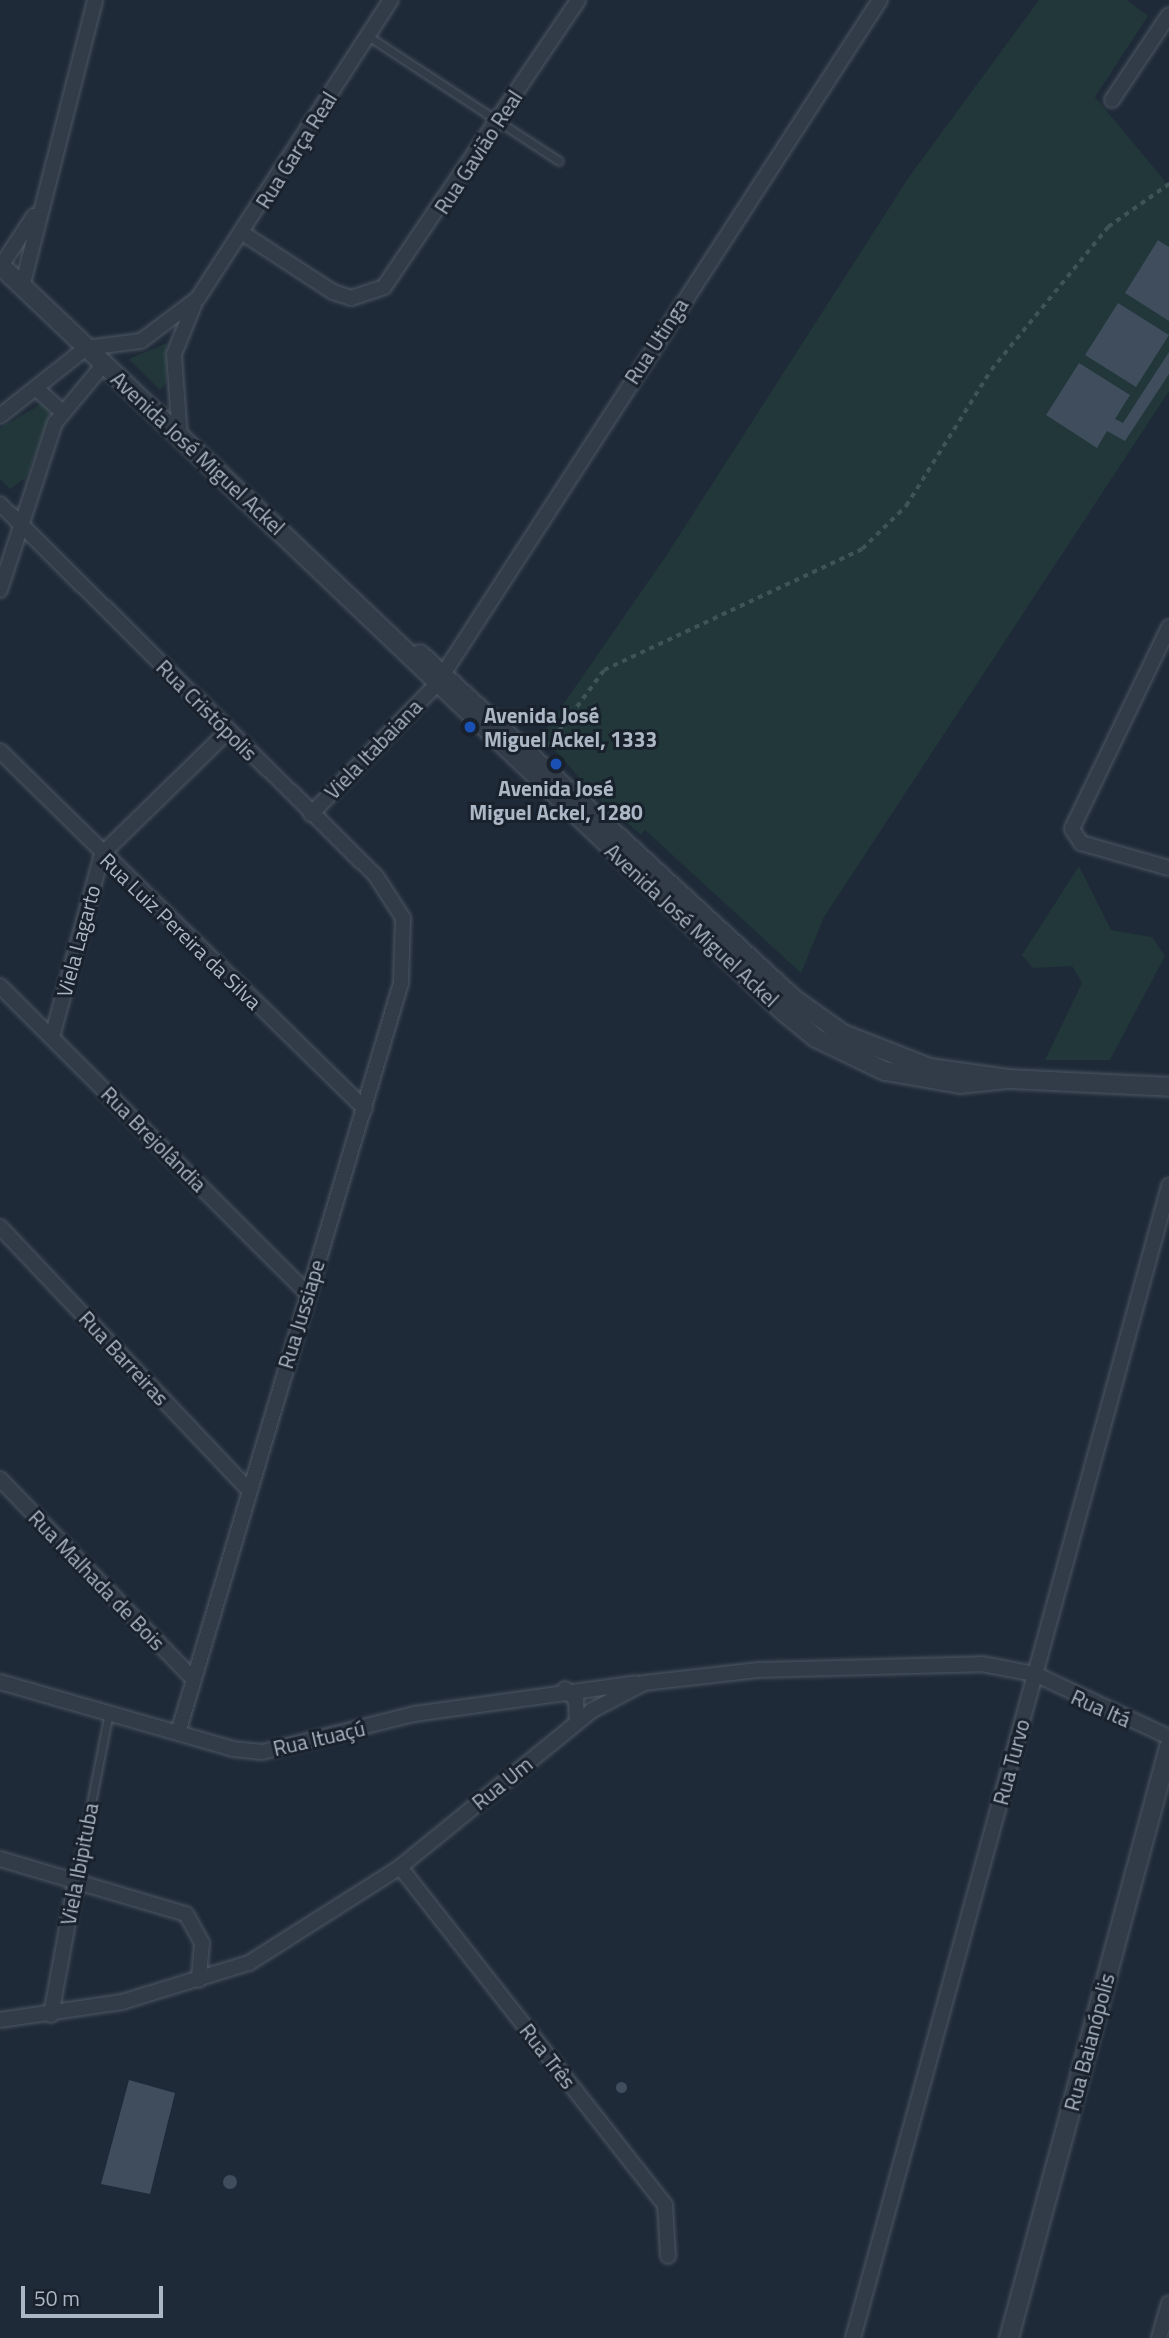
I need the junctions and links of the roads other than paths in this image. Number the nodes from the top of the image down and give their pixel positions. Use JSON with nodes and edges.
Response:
{"nodes":[{"id":1,"x":95,"y":0,"type":"edge"},
{"id":2,"x":391,"y":0,"type":"edge"},
{"id":3,"x":578,"y":0,"type":"edge"},
{"id":4,"x":880,"y":0,"type":"edge"},
{"id":5,"x":1169,"y":15,"type":"edge"},
{"id":6,"x":368,"y":36,"type":"junction"},
{"id":7,"x":1112,"y":100,"type":"dead end"},
{"id":8,"x":498,"y":121,"type":"junction"},
{"id":9,"x":559,"y":160,"type":"dead end"},
{"id":10,"x":39,"y":209,"type":"junction"},
{"id":11,"x":244,"y":234,"type":"junction"},
{"id":12,"x":1,"y":265,"type":"edge"},
{"id":13,"x":22,"y":287,"type":"junction"},
{"id":14,"x":198,"y":298,"type":"junction"},
{"id":15,"x":86,"y":348,"type":"junction"},
{"id":16,"x":104,"y":364,"type":"junction"},
{"id":17,"x":39,"y":391,"type":"junction"},
{"id":18,"x":61,"y":411,"type":"junction"},
{"id":19,"x":0,"y":416,"type":"edge"},
{"id":20,"x":180,"y":438,"type":"junction"},
{"id":21,"x":0,"y":504,"type":"edge"},
{"id":22,"x":20,"y":525,"type":"junction"},
{"id":23,"x":0,"y":590,"type":"edge"},
{"id":24,"x":1169,"y":626,"type":"edge"},
{"id":25,"x":1155,"y":651,"type":"junction"},
{"id":26,"x":1169,"y":657,"type":"edge"},
{"id":27,"x":439,"y":679,"type":"junction"},
{"id":28,"x":229,"y":730,"type":"junction"},
{"id":29,"x":0,"y":751,"type":"edge"},
{"id":30,"x":311,"y":814,"type":"junction"},
{"id":31,"x":102,"y":854,"type":"junction"},
{"id":32,"x":1169,"y":868,"type":"edge"},
{"id":33,"x":393,"y":895,"type":"joint"},
{"id":34,"x":0,"y":986,"type":"edge"},
{"id":35,"x":52,"y":1037,"type":"junction"},
{"id":36,"x":1008,"y":1079,"type":"junction"},
{"id":37,"x":1169,"y":1087,"type":"edge"},
{"id":38,"x":365,"y":1109,"type":"junction"},
{"id":39,"x":1169,"y":1186,"type":"edge"},
{"id":40,"x":0,"y":1227,"type":"edge"},
{"id":41,"x":307,"y":1293,"type":"junction"},
{"id":42,"x":0,"y":1479,"type":"edge"},
{"id":43,"x":248,"y":1489,"type":"junction"},
{"id":44,"x":1035,"y":1674,"type":"junction"},
{"id":45,"x":194,"y":1680,"type":"junction"},
{"id":46,"x":0,"y":1682,"type":"edge"},
{"id":47,"x":644,"y":1683,"type":"junction"},
{"id":48,"x":565,"y":1689,"type":"junction"},
{"id":49,"x":109,"y":1713,"type":"junction"},
{"id":50,"x":577,"y":1723,"type":"junction"},
{"id":51,"x":178,"y":1733,"type":"junction"},
{"id":52,"x":1169,"y":1737,"type":"edge"},
{"id":53,"x":1169,"y":1747,"type":"edge"},
{"id":54,"x":0,"y":1859,"type":"edge"},
{"id":55,"x":400,"y":1867,"type":"junction"},
{"id":56,"x":76,"y":1879,"type":"junction"},
{"id":57,"x":199,"y":1980,"type":"junction"},
{"id":58,"x":51,"y":2015,"type":"junction"},
{"id":59,"x":0,"y":2020,"type":"edge"},
{"id":60,"x":668,"y":2256,"type":"dead end"},
{"id":61,"x":1169,"y":2303,"type":"edge"},
{"id":62,"x":853,"y":2338,"type":"edge"},
{"id":63,"x":1009,"y":2338,"type":"edge"},
{"id":64,"x":1159,"y":2338,"type":"edge"}],
"edges":[{"from":1,"to":10,"type":"street"},
{"from":2,"to":6,"type":"street","name":"Rua Garça Real"},
{"from":3,"to":8,"type":"street","name":"Rua Gavião Real"},
{"from":4,"to":27,"type":"street","name":"Rua Utinga"},
{"from":5,"to":7,"type":"street"},
{"from":6,"to":8,"type":"lane"},
{"from":6,"to":11,"type":"street","name":"Rua Garça Real"},
{"from":8,"to":9,"type":"lane"},
{"from":8,"to":11,"type":"street","name":"Rua Gavião Real"},
{"from":10,"to":12,"type":"street"},
{"from":10,"to":13,"type":"street"},
{"from":11,"to":14,"type":"street","name":"Rua Garça Real"},
{"from":12,"to":13,"type":"street","name":"Avenida José Miguel Ackel"},
{"from":13,"to":15,"type":"street","name":"Avenida José Miguel Ackel"},
{"from":14,"to":15,"type":"street"},
{"from":14,"to":20,"type":"street"},
{"from":15,"to":16,"type":"street","name":"Avenida José Miguel Ackel"},
{"from":15,"to":17,"type":"street"},
{"from":16,"to":18,"type":"street"},
{"from":16,"to":20,"type":"street","name":"Avenida José Miguel Ackel"},
{"from":17,"to":18,"type":"street"},
{"from":17,"to":19,"type":"street"},
{"from":18,"to":22,"type":"street"},
{"from":20,"to":27,"type":"street","name":"Avenida José Miguel Ackel"},
{"from":21,"to":22,"type":"street","name":"Rua Cristópolis"},
{"from":22,"to":23,"type":"street"},
{"from":22,"to":28,"type":"street","name":"Rua Cristópolis"},
{"from":24,"to":25,"type":"street"},
{"from":25,"to":26,"type":"street"},
{"from":25,"to":32,"type":"street"},
{"from":27,"to":30,"type":"street","name":"Viela Itabaiana"},
{"from":27,"to":36,"type":"street","name":"Avenida José Miguel Ackel"},
{"from":27,"to":36,"type":"street","name":"Avenida José Miguel Ackel"},
{"from":28,"to":30,"type":"street","name":"Rua Cristópolis"},
{"from":28,"to":31,"type":"street"},
{"from":29,"to":31,"type":"street","name":"Rua Luiz Pereira da Silva"},
{"from":30,"to":33,"type":"street","name":"Rua Cristópolis"},
{"from":31,"to":35,"type":"street","name":"Viela Lagarto"},
{"from":31,"to":38,"type":"street","name":"Rua Luiz Pereira da Silva"},
{"from":33,"to":38,"type":"street","name":"Rua Jussiape"},
{"from":34,"to":35,"type":"street","name":"Rua Brejolândia"},
{"from":35,"to":41,"type":"street","name":"Rua Brejolândia"},
{"from":36,"to":37,"type":"street","name":"Avenida José Miguel Ackel"},
{"from":38,"to":41,"type":"street","name":"Rua Jussiape"},
{"from":39,"to":44,"type":"street","name":"Rua Turvo"},
{"from":40,"to":43,"type":"street","name":"Rua Barreiras"},
{"from":41,"to":43,"type":"street","name":"Rua Jussiape"},
{"from":42,"to":45,"type":"street","name":"Rua Malhada de Bois"},
{"from":43,"to":45,"type":"street","name":"Rua Jussiape"},
{"from":44,"to":47,"type":"street","name":"Rua Um"},
{"from":44,"to":52,"type":"street","name":"Rua Itá"},
{"from":44,"to":62,"type":"street","name":"Rua Turvo"},
{"from":45,"to":51,"type":"street","name":"Rua Jussiape"},
{"from":46,"to":49,"type":"street","name":"Rua Ituaçú"},
{"from":47,"to":48,"type":"street","name":"Rua Ituaçú"},
{"from":47,"to":50,"type":"street","name":"Rua Um"},
{"from":48,"to":50,"type":"street"},
{"from":48,"to":51,"type":"street","name":"Rua Ituaçú"},
{"from":49,"to":51,"type":"street","name":"Rua Ituaçú"},
{"from":49,"to":56,"type":"lane","name":"Viela Ibipituba"},
{"from":50,"to":55,"type":"street","name":"Rua Um"},
{"from":53,"to":63,"type":"street","name":"Rua Baianópolis"},
{"from":54,"to":56,"type":"street"},
{"from":55,"to":57,"type":"street","name":"Rua Um"},
{"from":55,"to":60,"type":"street","name":"Rua Três"},
{"from":56,"to":57,"type":"street"},
{"from":56,"to":58,"type":"street","name":"Viela Ibipituba"},
{"from":57,"to":58,"type":"street","name":"Rua Um"},
{"from":58,"to":59,"type":"street","name":"Rua Um"},
{"from":61,"to":64,"type":"street"}]}
